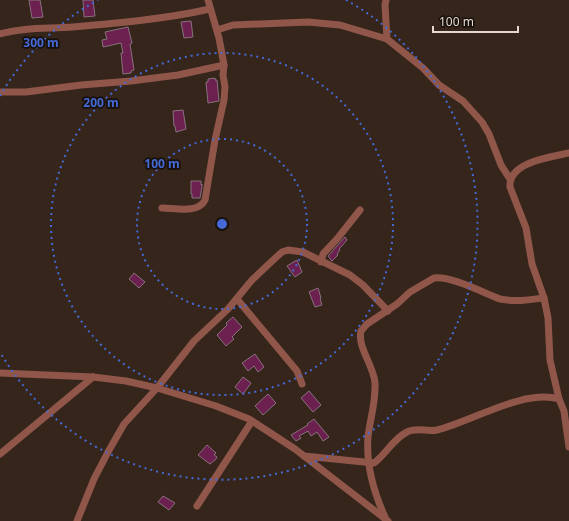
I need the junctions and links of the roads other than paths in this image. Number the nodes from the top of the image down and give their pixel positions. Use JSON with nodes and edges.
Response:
{"nodes":[{"id":1,"x":208,"y":0,"type":"edge"},
{"id":2,"x":386,"y":0,"type":"edge"},
{"id":3,"x":210,"y":9,"type":"junction"},
{"id":4,"x":217,"y":30,"type":"junction"},
{"id":5,"x":0,"y":34,"type":"edge"},
{"id":6,"x":387,"y":39,"type":"junction"},
{"id":7,"x":224,"y":65,"type":"junction"},
{"id":8,"x":0,"y":92,"type":"edge"},
{"id":9,"x":569,"y":153,"type":"edge"},
{"id":10,"x":510,"y":178,"type":"junction"},
{"id":11,"x":162,"y":208,"type":"dead end"},
{"id":12,"x":360,"y":210,"type":"dead end"},
{"id":13,"x":321,"y":262,"type":"junction"},
{"id":14,"x":544,"y":298,"type":"junction"},
{"id":15,"x":237,"y":299,"type":"junction"},
{"id":16,"x":388,"y":311,"type":"junction"},
{"id":17,"x":0,"y":373,"type":"edge"},
{"id":18,"x":93,"y":377,"type":"junction"},
{"id":19,"x":302,"y":384,"type":"dead end"},
{"id":20,"x":157,"y":388,"type":"junction"},
{"id":21,"x":559,"y":399,"type":"junction"},
{"id":22,"x":252,"y":421,"type":"junction"},
{"id":23,"x":569,"y":447,"type":"edge"},
{"id":24,"x":0,"y":454,"type":"edge"},
{"id":25,"x":304,"y":456,"type":"junction"},
{"id":26,"x":369,"y":463,"type":"junction"},
{"id":27,"x":197,"y":506,"type":"dead end"},
{"id":28,"x":387,"y":520,"type":"edge"},
{"id":29,"x":77,"y":521,"type":"edge"}],
"edges":[{"from":1,"to":3,"type":"street"},
{"from":2,"to":6,"type":"street"},
{"from":3,"to":4,"type":"street"},
{"from":3,"to":5,"type":"street"},
{"from":4,"to":6,"type":"street"},
{"from":4,"to":7,"type":"street"},
{"from":6,"to":10,"type":"street"},
{"from":7,"to":8,"type":"street"},
{"from":7,"to":11,"type":"street"},
{"from":9,"to":10,"type":"street"},
{"from":10,"to":14,"type":"street"},
{"from":12,"to":13,"type":"street"},
{"from":13,"to":15,"type":"street"},
{"from":13,"to":16,"type":"street"},
{"from":14,"to":16,"type":"street"},
{"from":14,"to":21,"type":"street"},
{"from":15,"to":19,"type":"street"},
{"from":15,"to":20,"type":"street"},
{"from":16,"to":26,"type":"street"},
{"from":17,"to":18,"type":"street"},
{"from":18,"to":20,"type":"street"},
{"from":18,"to":24,"type":"street"},
{"from":20,"to":22,"type":"street"},
{"from":20,"to":29,"type":"street"},
{"from":21,"to":23,"type":"street"},
{"from":21,"to":26,"type":"street"},
{"from":22,"to":25,"type":"street"},
{"from":22,"to":27,"type":"street"},
{"from":25,"to":26,"type":"street"},
{"from":25,"to":28,"type":"street"},
{"from":26,"to":28,"type":"street"}]}
